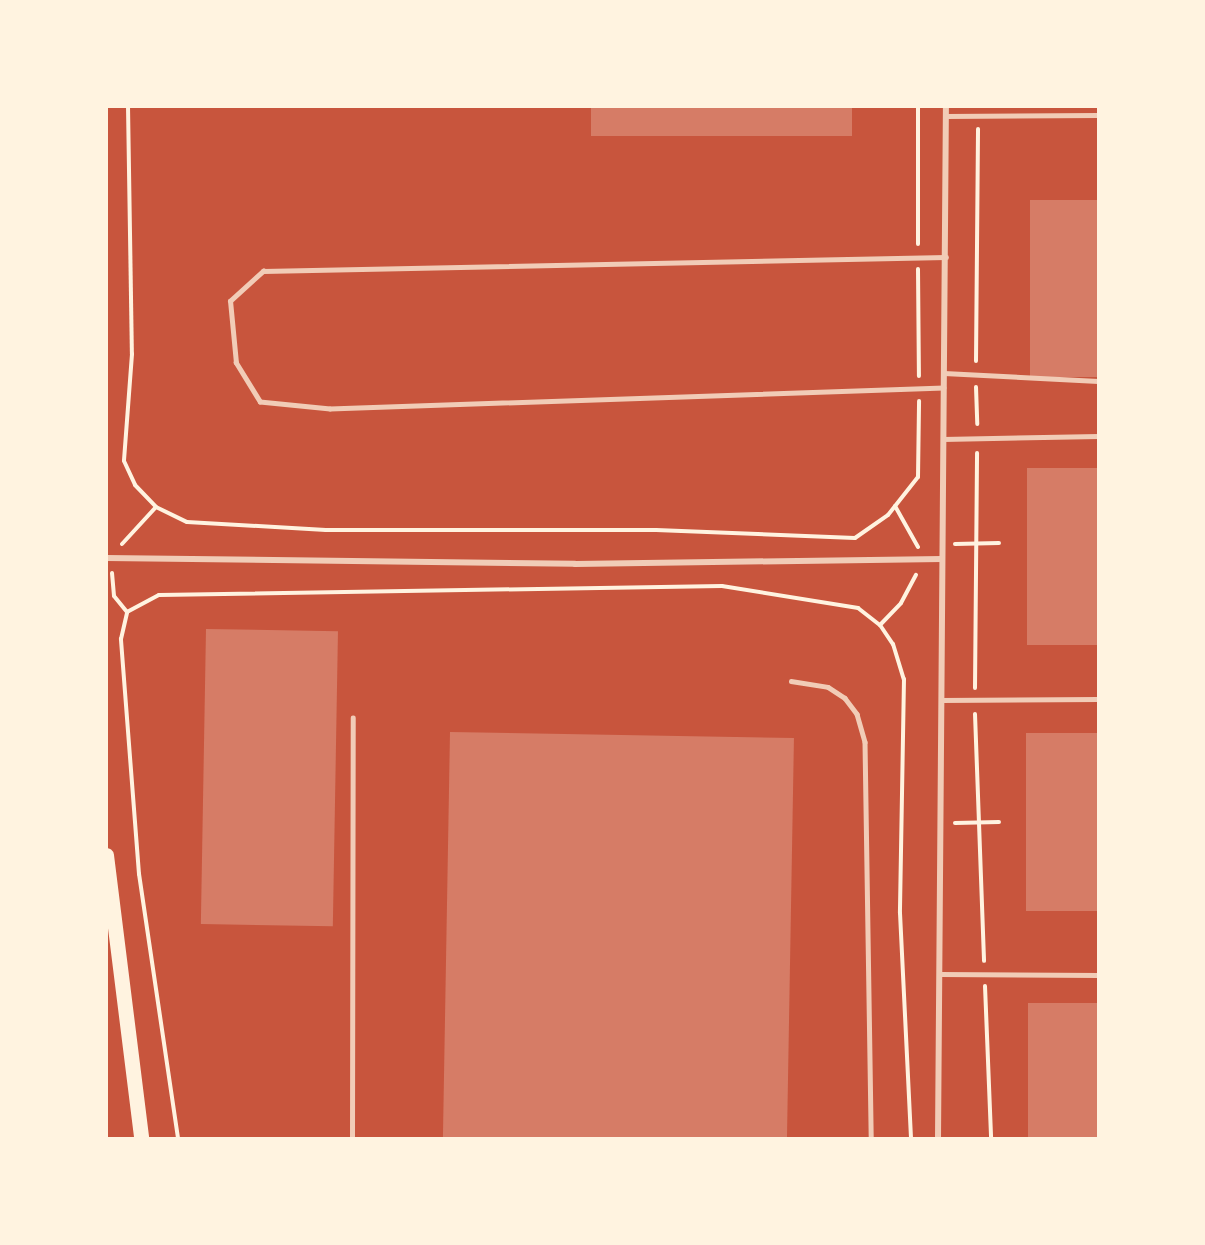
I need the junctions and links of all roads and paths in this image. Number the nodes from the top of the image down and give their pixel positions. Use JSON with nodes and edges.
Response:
{"nodes":[{"id":1,"x":128,"y":106,"type":"edge"},
{"id":2,"x":946,"y":106,"type":"edge"},
{"id":3,"x":1098,"y":115,"type":"edge"},
{"id":4,"x":946,"y":116,"type":"junction"},
{"id":5,"x":978,"y":116,"type":"junction"},
{"id":6,"x":946,"y":256,"type":"junction"},
{"id":7,"x":944,"y":373,"type":"junction"},
{"id":8,"x":976,"y":377,"type":"junction"},
{"id":9,"x":1098,"y":381,"type":"edge"},
{"id":10,"x":944,"y":388,"type":"junction"},
{"id":11,"x":919,"y":389,"type":"junction"},
{"id":12,"x":1098,"y":436,"type":"edge"},
{"id":13,"x":943,"y":439,"type":"junction"},
{"id":14,"x":977,"y":439,"type":"junction"},
{"id":15,"x":999,"y":543,"type":"dead end"},
{"id":16,"x":942,"y":544,"type":"junction"},
{"id":17,"x":976,"y":544,"type":"junction"},
{"id":18,"x":106,"y":558,"type":"edge"},
{"id":19,"x":942,"y":559,"type":"junction"},
{"id":20,"x":791,"y":681,"type":"dead end"},
{"id":21,"x":1098,"y":699,"type":"edge"},
{"id":22,"x":941,"y":700,"type":"junction"},
{"id":23,"x":975,"y":700,"type":"junction"},
{"id":24,"x":353,"y":718,"type":"dead end"},
{"id":25,"x":940,"y":822,"type":"junction"},
{"id":26,"x":999,"y":822,"type":"dead end"},
{"id":27,"x":978,"y":824,"type":"junction"},
{"id":28,"x":106,"y":855,"type":"edge"},
{"id":29,"x":940,"y":974,"type":"junction"},
{"id":30,"x":985,"y":975,"type":"junction"},
{"id":31,"x":1098,"y":975,"type":"edge"},
{"id":32,"x":141,"y":1138,"type":"edge"},
{"id":33,"x":178,"y":1138,"type":"edge"},
{"id":34,"x":352,"y":1138,"type":"edge"},
{"id":35,"x":870,"y":1138,"type":"edge"},
{"id":36,"x":911,"y":1138,"type":"edge"},
{"id":37,"x":938,"y":1138,"type":"edge"},
{"id":38,"x":991,"y":1138,"type":"edge"}],
"edges":[{"from":1,"to":11,"type":"path"},
{"from":2,"to":4,"type":"street"},
{"from":3,"to":5,"type":"lane"},
{"from":4,"to":5,"type":"lane"},
{"from":4,"to":6,"type":"street"},
{"from":5,"to":8,"type":"path"},
{"from":6,"to":7,"type":"street"},
{"from":6,"to":11,"type":"lane"},
{"from":7,"to":8,"type":"lane"},
{"from":7,"to":10,"type":"street"},
{"from":8,"to":9,"type":"lane"},
{"from":8,"to":14,"type":"path"},
{"from":10,"to":11,"type":"lane"},
{"from":10,"to":13,"type":"street"},
{"from":12,"to":14,"type":"lane"},
{"from":13,"to":14,"type":"lane"},
{"from":13,"to":16,"type":"street"},
{"from":14,"to":17,"type":"path"},
{"from":15,"to":17,"type":"path"},
{"from":16,"to":17,"type":"path"},
{"from":16,"to":19,"type":"street"},
{"from":17,"to":23,"type":"path"},
{"from":18,"to":19,"type":"street"},
{"from":19,"to":22,"type":"street"},
{"from":20,"to":35,"type":"lane"},
{"from":21,"to":23,"type":"lane"},
{"from":22,"to":23,"type":"lane"},
{"from":22,"to":25,"type":"street"},
{"from":23,"to":27,"type":"path"},
{"from":24,"to":34,"type":"lane"},
{"from":25,"to":27,"type":"path"},
{"from":25,"to":29,"type":"street"},
{"from":26,"to":27,"type":"path"},
{"from":27,"to":30,"type":"path"},
{"from":28,"to":32,"type":"main road"},
{"from":29,"to":30,"type":"lane"},
{"from":29,"to":37,"type":"street"},
{"from":30,"to":31,"type":"lane"},
{"from":30,"to":38,"type":"path"},
{"from":33,"to":36,"type":"path"}]}
